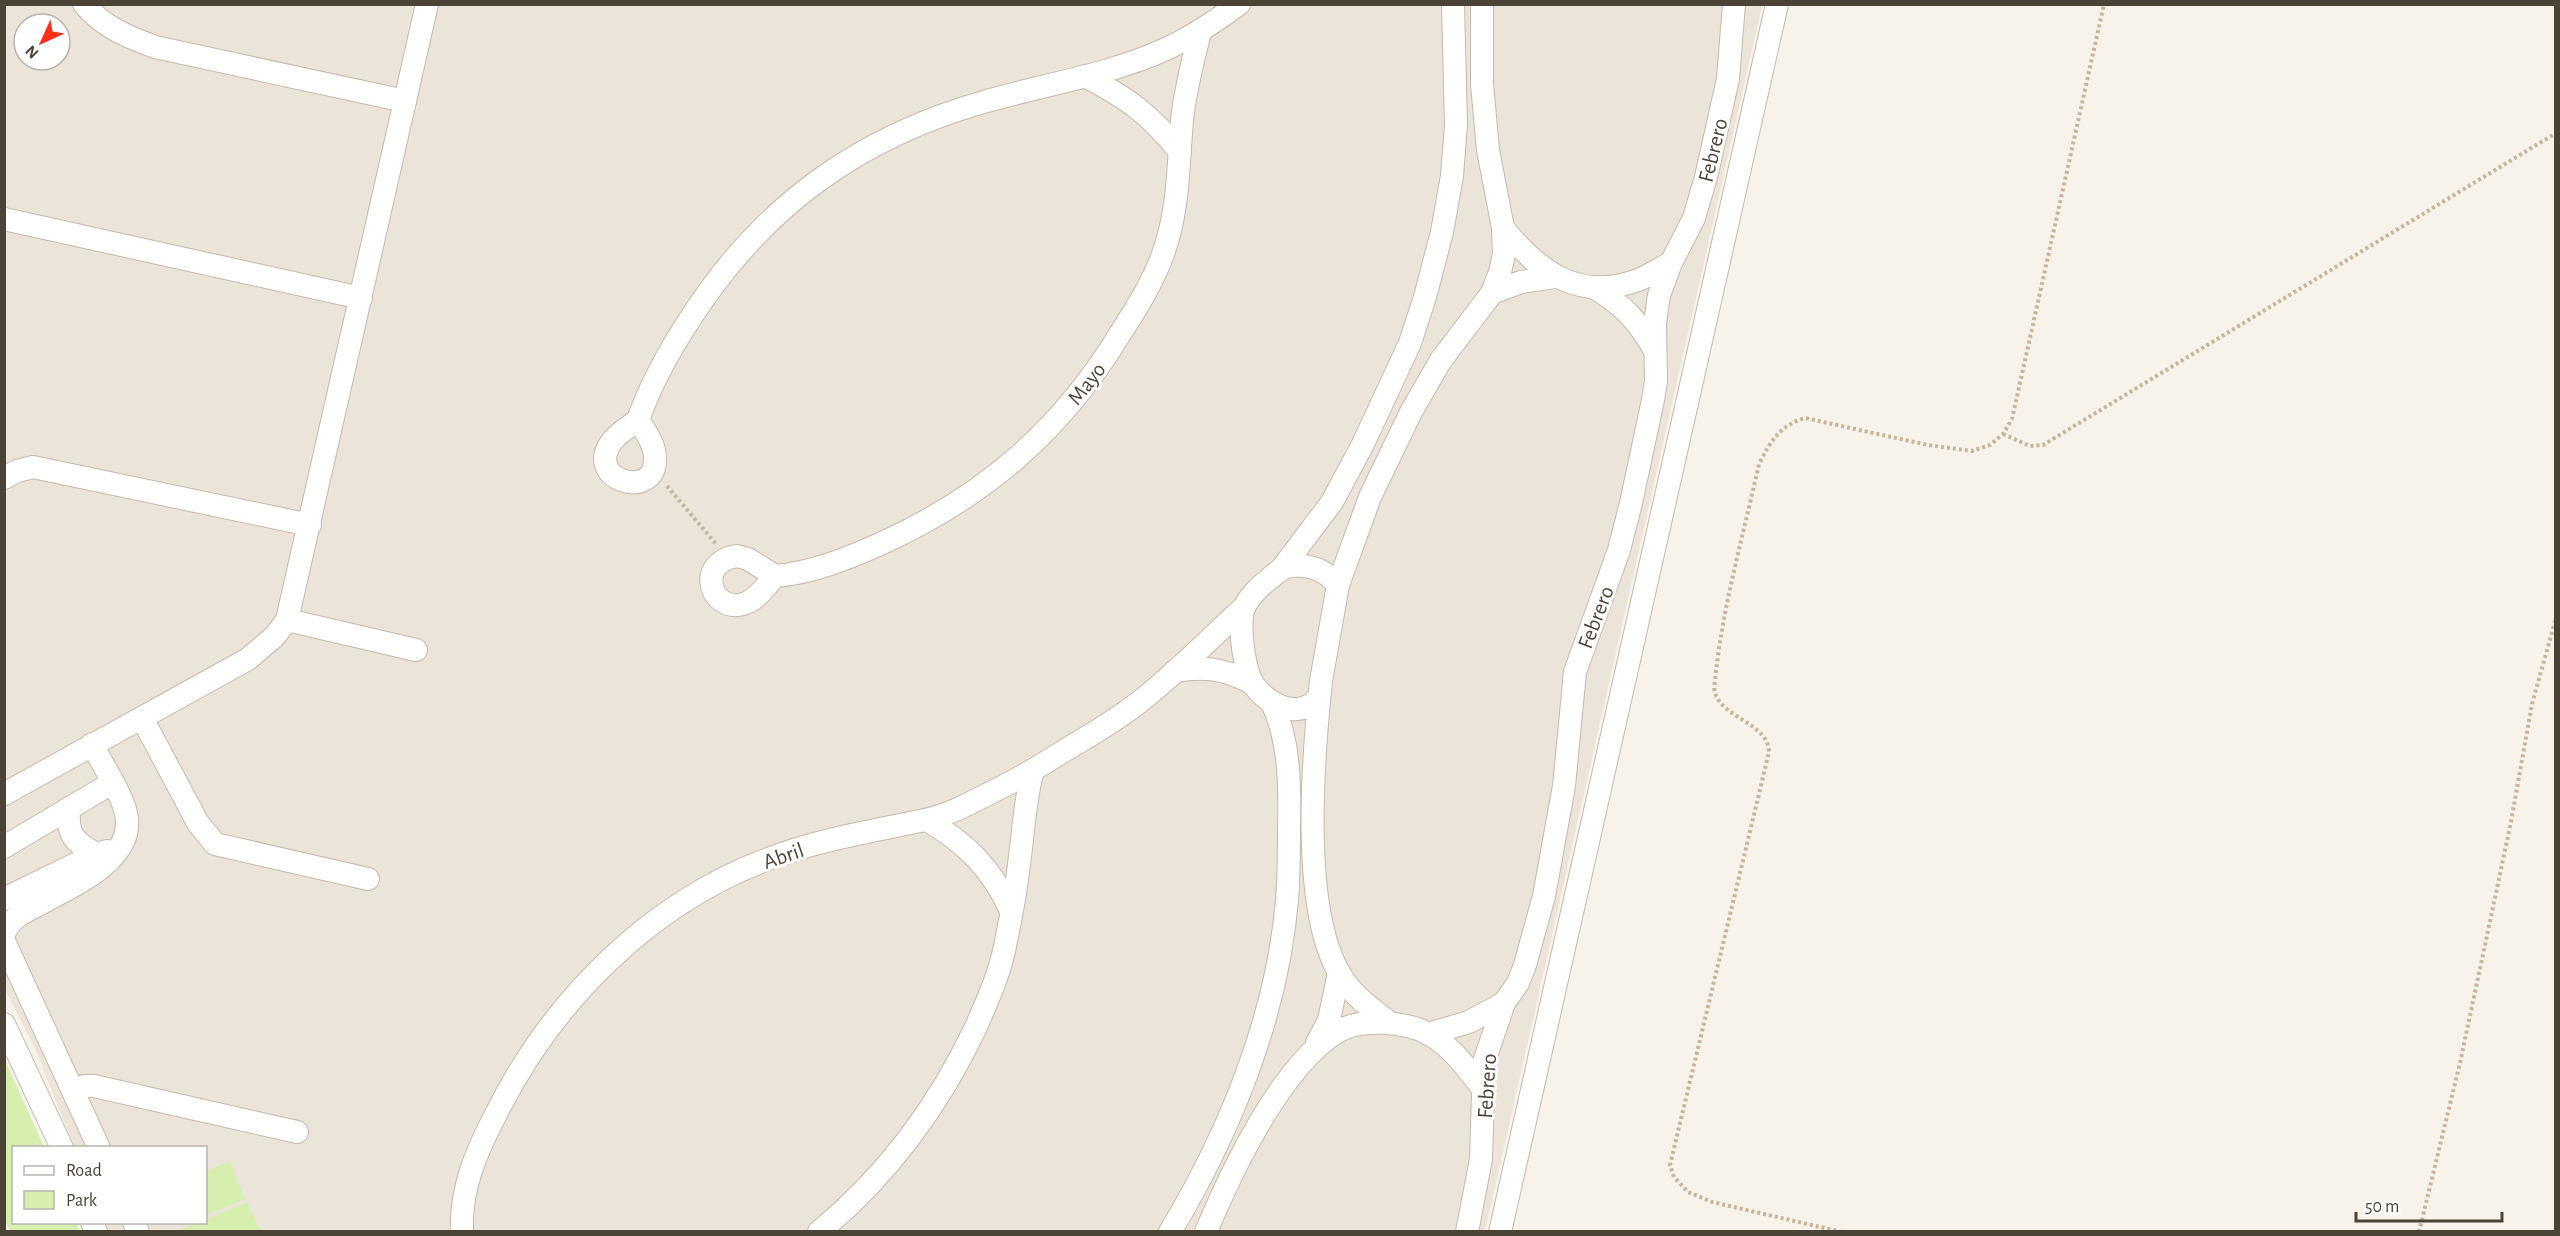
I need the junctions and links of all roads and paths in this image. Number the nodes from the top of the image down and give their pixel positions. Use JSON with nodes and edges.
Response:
{"nodes":[{"id":1,"x":84,"y":4,"type":"edge"},
{"id":2,"x":427,"y":4,"type":"edge"},
{"id":3,"x":1239,"y":4,"type":"edge"},
{"id":4,"x":1453,"y":4,"type":"edge"},
{"id":5,"x":1482,"y":4,"type":"edge"},
{"id":6,"x":1734,"y":4,"type":"edge"},
{"id":7,"x":1776,"y":4,"type":"edge"},
{"id":8,"x":2104,"y":4,"type":"edge"},
{"id":9,"x":1200,"y":32,"type":"junction"},
{"id":10,"x":1085,"y":76,"type":"junction"},
{"id":11,"x":405,"y":101,"type":"junction"},
{"id":12,"x":2556,"y":133,"type":"edge"},
{"id":13,"x":1488,"y":150,"type":"junction"},
{"id":14,"x":1180,"y":152,"type":"junction"},
{"id":15,"x":1454,"y":153,"type":"junction"},
{"id":16,"x":4,"y":219,"type":"edge"},
{"id":17,"x":1503,"y":228,"type":"junction"},
{"id":18,"x":1671,"y":263,"type":"junction"},
{"id":19,"x":1555,"y":277,"type":"junction"},
{"id":20,"x":1595,"y":288,"type":"junction"},
{"id":21,"x":1492,"y":293,"type":"junction"},
{"id":22,"x":360,"y":298,"type":"junction"},
{"id":23,"x":1410,"y":343,"type":"junction"},
{"id":24,"x":1655,"y":350,"type":"junction"},
{"id":25,"x":1441,"y":360,"type":"junction"},
{"id":26,"x":638,"y":420,"type":"junction"},
{"id":27,"x":2003,"y":434,"type":"junction"},
{"id":28,"x":653,"y":469,"type":"junction"},
{"id":29,"x":4,"y":478,"type":"edge"},
{"id":30,"x":310,"y":525,"type":"junction"},
{"id":31,"x":727,"y":557,"type":"junction"},
{"id":32,"x":1283,"y":567,"type":"junction"},
{"id":33,"x":775,"y":576,"type":"junction"},
{"id":34,"x":1338,"y":585,"type":"junction"},
{"id":35,"x":1244,"y":607,"type":"junction"},
{"id":36,"x":2556,"y":618,"type":"edge"},
{"id":37,"x":287,"y":620,"type":"junction"},
{"id":38,"x":416,"y":650,"type":"dead end"},
{"id":39,"x":1176,"y":671,"type":"junction"},
{"id":40,"x":1253,"y":684,"type":"junction"},
{"id":41,"x":1319,"y":698,"type":"junction"},
{"id":42,"x":1272,"y":703,"type":"junction"},
{"id":43,"x":142,"y":718,"type":"junction"},
{"id":44,"x":92,"y":744,"type":"junction"},
{"id":45,"x":1033,"y":770,"type":"junction"},
{"id":46,"x":112,"y":783,"type":"junction"},
{"id":47,"x":4,"y":794,"type":"edge"},
{"id":48,"x":69,"y":808,"type":"junction"},
{"id":49,"x":927,"y":820,"type":"junction"},
{"id":50,"x":4,"y":847,"type":"edge"},
{"id":51,"x":120,"y":847,"type":"junction"},
{"id":52,"x":96,"y":854,"type":"junction"},
{"id":53,"x":368,"y":879,"type":"dead end"},
{"id":54,"x":1317,"y":896,"type":"junction"},
{"id":55,"x":4,"y":899,"type":"edge"},
{"id":56,"x":1287,"y":901,"type":"junction"},
{"id":57,"x":1011,"y":911,"type":"junction"},
{"id":58,"x":4,"y":934,"type":"edge"},
{"id":59,"x":4,"y":941,"type":"edge"},
{"id":60,"x":1339,"y":973,"type":"junction"},
{"id":61,"x":1504,"y":1003,"type":"junction"},
{"id":62,"x":1390,"y":1023,"type":"junction"},
{"id":63,"x":4,"y":1024,"type":"edge"},
{"id":64,"x":1428,"y":1034,"type":"junction"},
{"id":65,"x":1313,"y":1050,"type":"junction"},
{"id":66,"x":1483,"y":1089,"type":"junction"},
{"id":67,"x":73,"y":1091,"type":"junction"},
{"id":68,"x":1241,"y":1091,"type":"junction"},
{"id":69,"x":1272,"y":1104,"type":"junction"},
{"id":70,"x":297,"y":1132,"type":"dead end"},
{"id":71,"x":61,"y":1146,"type":"edge"},
{"id":72,"x":98,"y":1146,"type":"edge"},
{"id":73,"x":462,"y":1232,"type":"edge"},
{"id":74,"x":819,"y":1232,"type":"edge"},
{"id":75,"x":1170,"y":1232,"type":"edge"},
{"id":76,"x":1206,"y":1232,"type":"edge"},
{"id":77,"x":1467,"y":1232,"type":"edge"},
{"id":78,"x":1500,"y":1232,"type":"edge"},
{"id":79,"x":1842,"y":1232,"type":"edge"},
{"id":80,"x":2420,"y":1232,"type":"edge"}],
"edges":[{"from":1,"to":11,"type":"street"},
{"from":2,"to":11,"type":"street"},
{"from":3,"to":9,"type":"street"},
{"from":4,"to":15,"type":"street"},
{"from":5,"to":13,"type":"street"},
{"from":6,"to":18,"type":"street","name":"Febrero"},
{"from":7,"to":78,"type":"street"},
{"from":8,"to":27,"type":"path"},
{"from":9,"to":10,"type":"street"},
{"from":9,"to":14,"type":"street","name":"Mayo"},
{"from":10,"to":14,"type":"street"},
{"from":10,"to":26,"type":"street"},
{"from":11,"to":22,"type":"street"},
{"from":12,"to":27,"type":"path"},
{"from":13,"to":15,"type":"street"},
{"from":13,"to":17,"type":"street"},
{"from":14,"to":33,"type":"street","name":"Mayo"},
{"from":15,"to":23,"type":"street"},
{"from":16,"to":22,"type":"street"},
{"from":17,"to":19,"type":"street"},
{"from":17,"to":21,"type":"street"},
{"from":18,"to":20,"type":"street"},
{"from":18,"to":24,"type":"street","name":"Febrero"},
{"from":19,"to":20,"type":"street"},
{"from":19,"to":21,"type":"street"},
{"from":20,"to":24,"type":"street"},
{"from":21,"to":25,"type":"street"},
{"from":22,"to":30,"type":"street"},
{"from":23,"to":25,"type":"street"},
{"from":23,"to":32,"type":"street"},
{"from":24,"to":61,"type":"street","name":"Febrero"},
{"from":25,"to":34,"type":"street"},
{"from":26,"to":28,"type":"street"},
{"from":26,"to":28,"type":"street"},
{"from":27,"to":79,"type":"path"},
{"from":28,"to":31,"type":"path"},
{"from":29,"to":30,"type":"street"},
{"from":30,"to":37,"type":"street"},
{"from":31,"to":33,"type":"street"},
{"from":31,"to":33,"type":"street"},
{"from":32,"to":34,"type":"street"},
{"from":32,"to":35,"type":"street"},
{"from":34,"to":41,"type":"street"},
{"from":35,"to":39,"type":"street","name":"Abril"},
{"from":35,"to":40,"type":"street"},
{"from":36,"to":80,"type":"path"},
{"from":37,"to":38,"type":"street"},
{"from":37,"to":43,"type":"street"},
{"from":39,"to":40,"type":"street"},
{"from":39,"to":45,"type":"street","name":"Abril"},
{"from":40,"to":42,"type":"street"},
{"from":41,"to":42,"type":"street"},
{"from":41,"to":54,"type":"street"},
{"from":42,"to":56,"type":"street"},
{"from":43,"to":44,"type":"street"},
{"from":43,"to":53,"type":"street"},
{"from":44,"to":46,"type":"street"},
{"from":44,"to":47,"type":"street"},
{"from":45,"to":49,"type":"street","name":"Abril"},
{"from":45,"to":57,"type":"street"},
{"from":46,"to":48,"type":"street"},
{"from":46,"to":51,"type":"street"},
{"from":48,"to":50,"type":"street"},
{"from":48,"to":52,"type":"street"},
{"from":49,"to":57,"type":"street"},
{"from":49,"to":73,"type":"street","name":"Abril"},
{"from":51,"to":52,"type":"street"},
{"from":51,"to":58,"type":"street"},
{"from":52,"to":55,"type":"street"},
{"from":54,"to":56,"type":"street"},
{"from":54,"to":60,"type":"street"},
{"from":56,"to":68,"type":"street"},
{"from":57,"to":74,"type":"street"},
{"from":59,"to":67,"type":"street"},
{"from":60,"to":62,"type":"street"},
{"from":60,"to":65,"type":"street"},
{"from":61,"to":64,"type":"street"},
{"from":61,"to":66,"type":"street","name":"Febrero"},
{"from":62,"to":64,"type":"street"},
{"from":62,"to":65,"type":"street"},
{"from":63,"to":71,"type":"street"},
{"from":64,"to":66,"type":"street"},
{"from":65,"to":69,"type":"street"},
{"from":66,"to":77,"type":"street","name":"Febrero"},
{"from":67,"to":70,"type":"street"},
{"from":67,"to":72,"type":"street"},
{"from":68,"to":69,"type":"street"},
{"from":68,"to":75,"type":"street"},
{"from":69,"to":76,"type":"street"}]}
